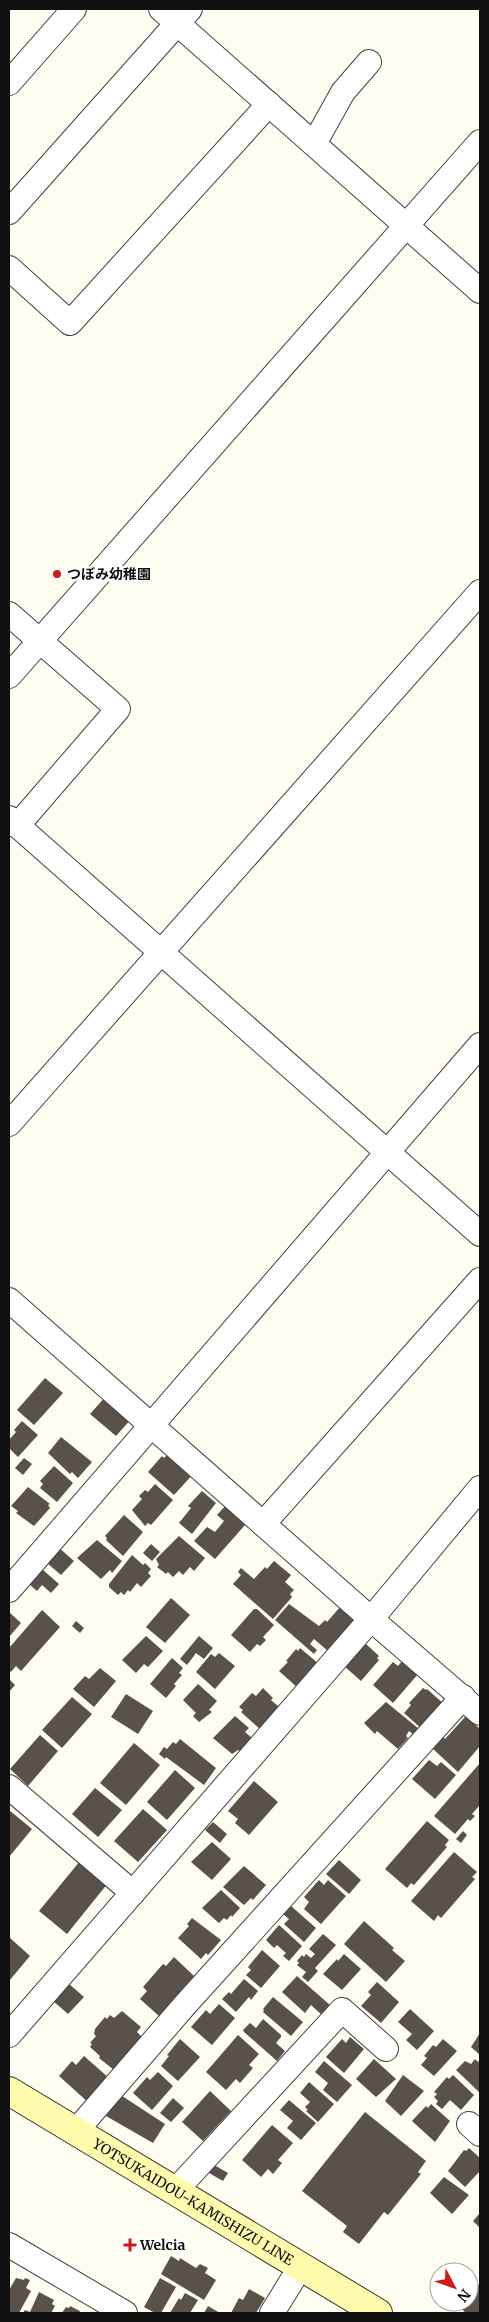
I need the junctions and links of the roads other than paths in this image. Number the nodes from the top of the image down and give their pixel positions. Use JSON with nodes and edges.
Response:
{"nodes":[{"id":1,"x":74,"y":9,"type":"edge"},
{"id":2,"x":176,"y":14,"type":"edge"},
{"id":3,"x":369,"y":62,"type":"dead end"},
{"id":4,"x":9,"y":83,"type":"edge"},
{"id":5,"x":269,"y":104,"type":"junction"},
{"id":6,"x":480,"y":142,"type":"edge"},
{"id":7,"x":314,"y":144,"type":"junction"},
{"id":8,"x":9,"y":212,"type":"edge"},
{"id":9,"x":405,"y":225,"type":"junction"},
{"id":10,"x":9,"y":268,"type":"edge"},
{"id":11,"x":480,"y":291,"type":"edge"},
{"id":12,"x":480,"y":592,"type":"edge"},
{"id":13,"x":9,"y":614,"type":"edge"},
{"id":14,"x":40,"y":641,"type":"junction"},
{"id":15,"x":9,"y":676,"type":"edge"},
{"id":16,"x":13,"y":822,"type":"edge"},
{"id":17,"x":162,"y":953,"type":"junction"},
{"id":18,"x":480,"y":1045,"type":"edge"},
{"id":19,"x":9,"y":1124,"type":"edge"},
{"id":20,"x":388,"y":1152,"type":"junction"},
{"id":21,"x":480,"y":1234,"type":"edge"},
{"id":22,"x":480,"y":1280,"type":"edge"},
{"id":23,"x":9,"y":1300,"type":"edge"},
{"id":24,"x":152,"y":1425,"type":"junction"},
{"id":25,"x":479,"y":1491,"type":"edge"},
{"id":26,"x":264,"y":1524,"type":"junction"},
{"id":27,"x":9,"y":1590,"type":"edge"},
{"id":28,"x":371,"y":1619,"type":"junction"},
{"id":29,"x":463,"y":1697,"type":"junction"},
{"id":30,"x":480,"y":1712,"type":"edge"},
{"id":31,"x":9,"y":1787,"type":"edge"},
{"id":32,"x":133,"y":1893,"type":"junction"},
{"id":33,"x":9,"y":2035,"type":"edge"},
{"id":34,"x":386,"y":2048,"type":"dead end"},
{"id":35,"x":11,"y":2099,"type":"edge"},
{"id":36,"x":76,"y":2131,"type":"junction"},
{"id":37,"x":175,"y":2191,"type":"junction"},
{"id":38,"x":9,"y":2245,"type":"edge"},
{"id":39,"x":300,"y":2266,"type":"junction"},
{"id":40,"x":125,"y":2313,"type":"edge"},
{"id":41,"x":272,"y":2313,"type":"edge"},
{"id":42,"x":378,"y":2313,"type":"edge"}],
"edges":[{"from":1,"to":4,"type":"street"},
{"from":2,"to":5,"type":"street"},
{"from":2,"to":8,"type":"street"},
{"from":3,"to":7,"type":"street"},
{"from":5,"to":7,"type":"street"},
{"from":5,"to":10,"type":"street"},
{"from":6,"to":9,"type":"street"},
{"from":7,"to":9,"type":"street"},
{"from":9,"to":11,"type":"street"},
{"from":9,"to":14,"type":"street"},
{"from":12,"to":17,"type":"street"},
{"from":13,"to":14,"type":"street"},
{"from":14,"to":15,"type":"street"},
{"from":14,"to":16,"type":"street"},
{"from":16,"to":17,"type":"street"},
{"from":17,"to":19,"type":"street"},
{"from":17,"to":20,"type":"street"},
{"from":18,"to":20,"type":"street"},
{"from":20,"to":21,"type":"street"},
{"from":20,"to":24,"type":"street"},
{"from":22,"to":26,"type":"street"},
{"from":23,"to":24,"type":"street"},
{"from":24,"to":26,"type":"street"},
{"from":24,"to":27,"type":"street"},
{"from":25,"to":28,"type":"street"},
{"from":26,"to":28,"type":"street"},
{"from":28,"to":29,"type":"street"},
{"from":28,"to":32,"type":"street"},
{"from":29,"to":30,"type":"street"},
{"from":29,"to":36,"type":"street"},
{"from":31,"to":32,"type":"street"},
{"from":32,"to":33,"type":"street"},
{"from":34,"to":37,"type":"street"},
{"from":35,"to":36,"type":"main road","name":"YOTSUKAIDOU-KAMISHIZU LINE"},
{"from":36,"to":37,"type":"main road","name":"YOTSUKAIDOU-KAMISHIZU LINE"},
{"from":37,"to":39,"type":"main road","name":"YOTSUKAIDOU-KAMISHIZU LINE"},
{"from":38,"to":40,"type":"street"},
{"from":39,"to":41,"type":"street"},
{"from":39,"to":42,"type":"main road","name":"YOTSUKAIDOU-KAMISHIZU LINE"}]}
